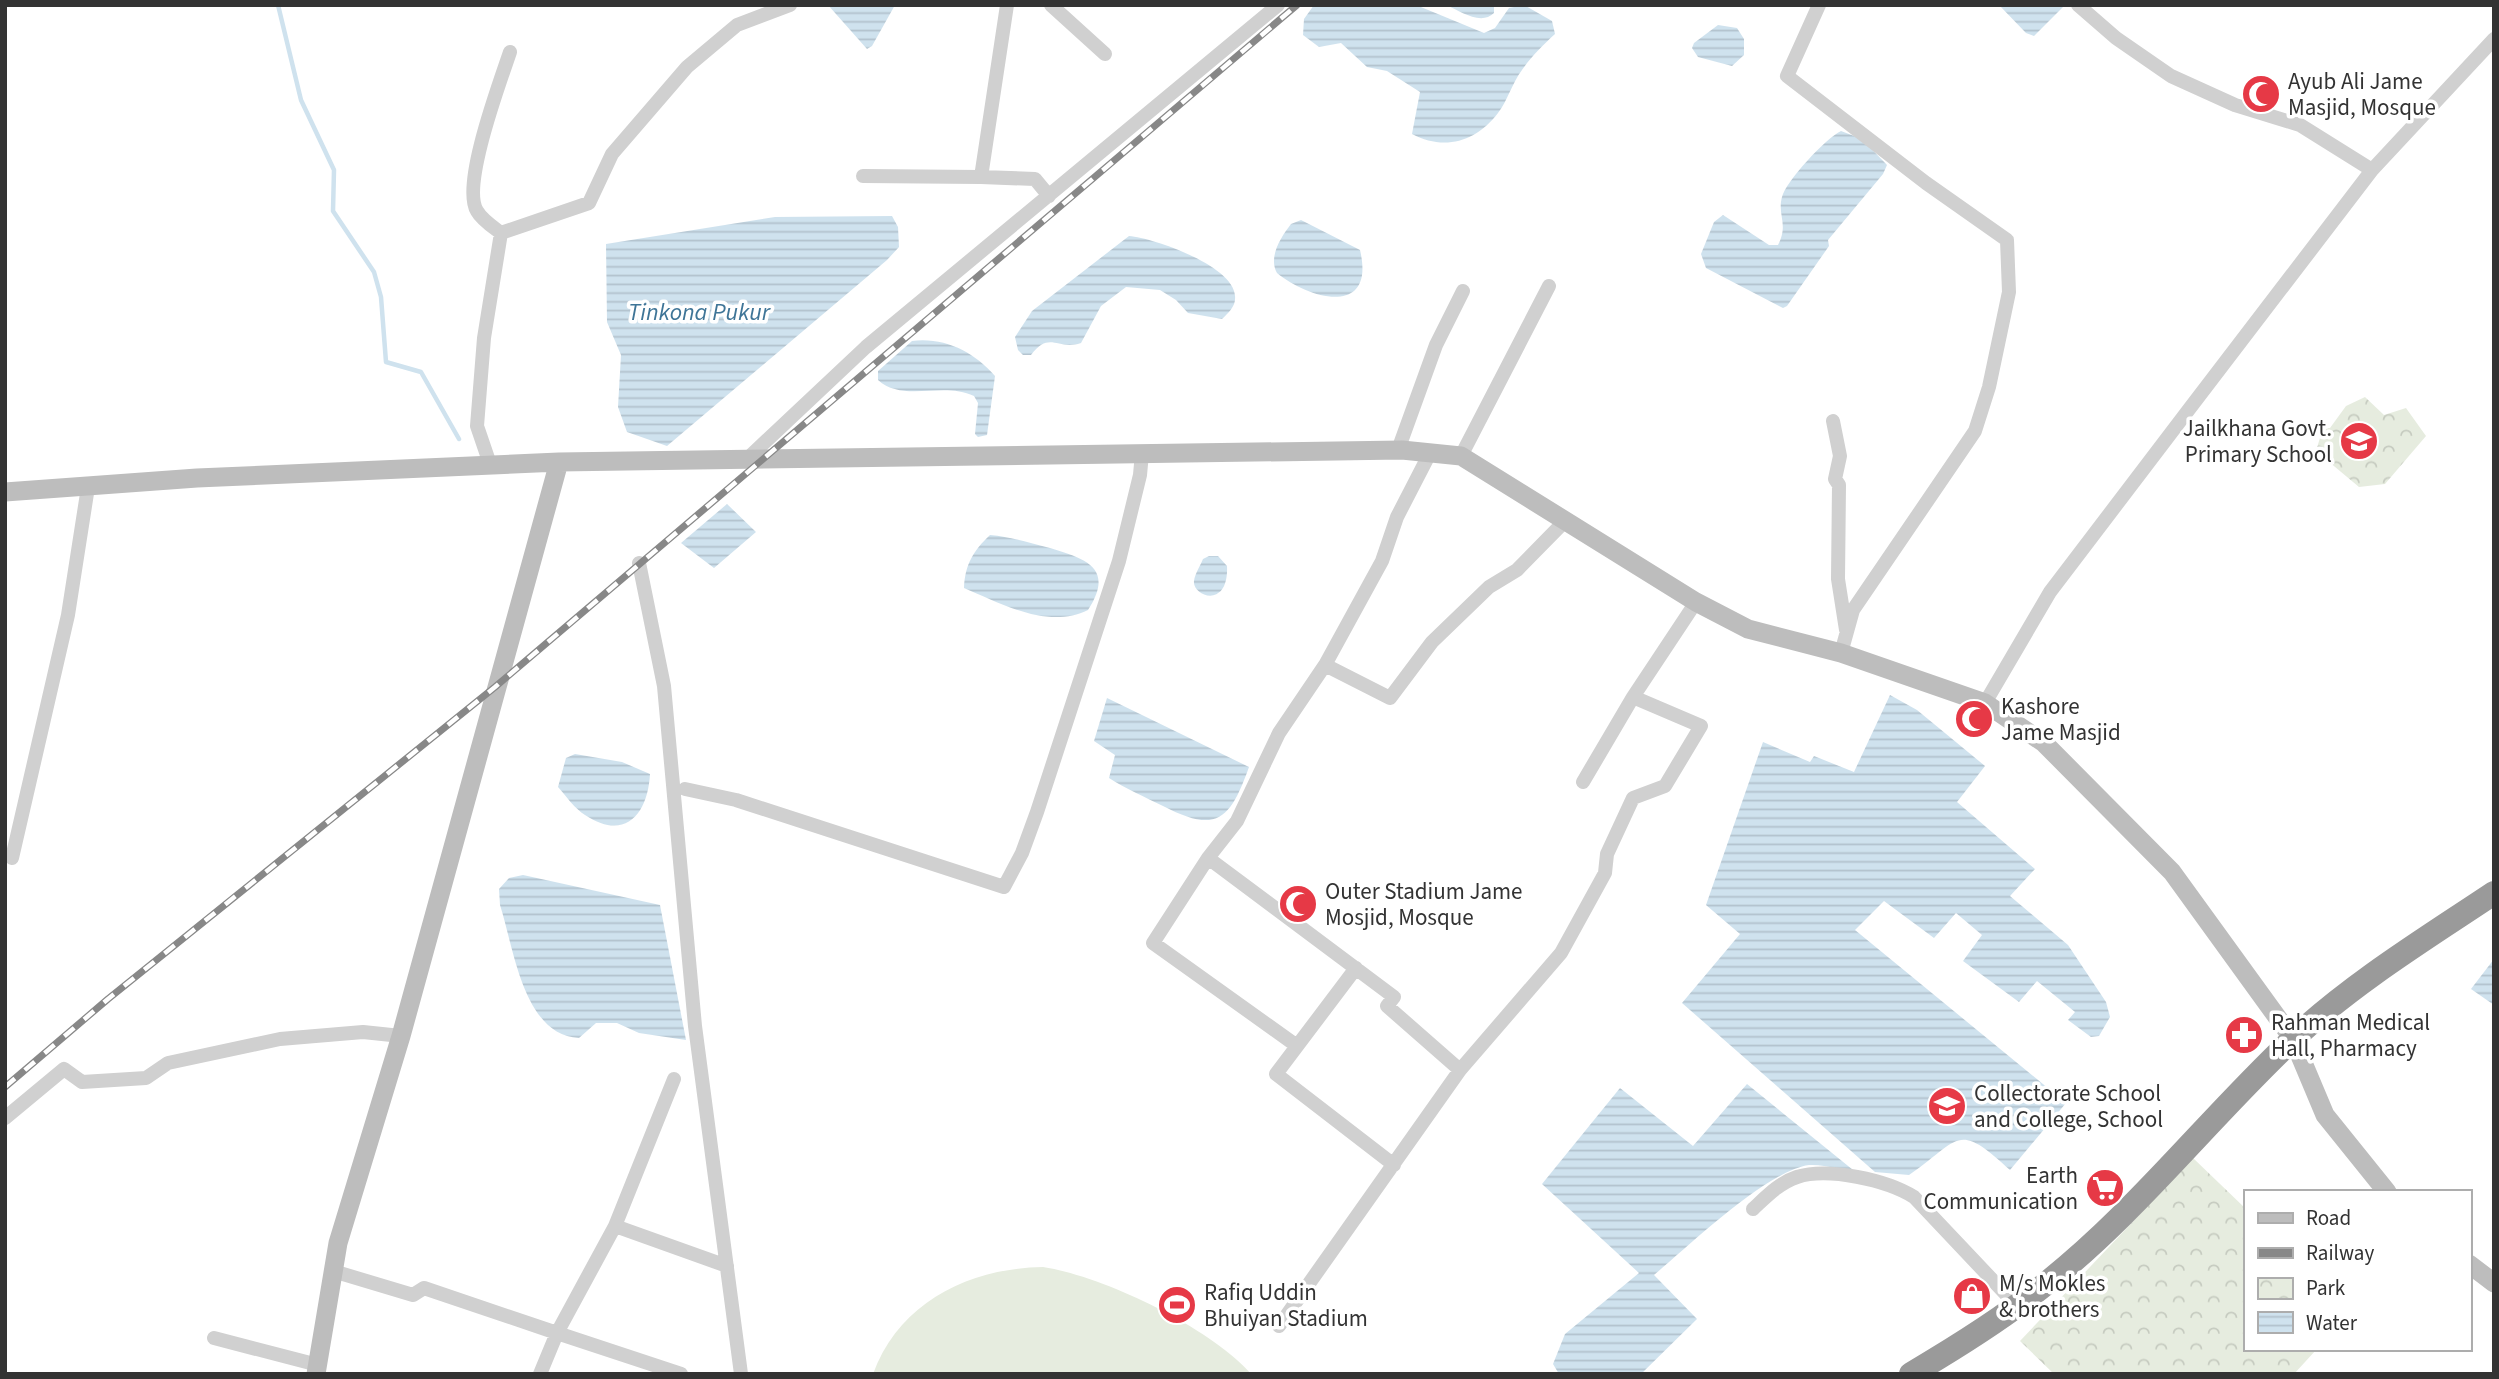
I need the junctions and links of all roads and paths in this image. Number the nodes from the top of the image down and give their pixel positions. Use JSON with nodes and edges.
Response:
{"nodes":[{"id":1,"x":790,"y":5,"type":"edge"},
{"id":2,"x":1007,"y":5,"type":"edge"},
{"id":3,"x":1051,"y":5,"type":"edge"},
{"id":4,"x":1278,"y":5,"type":"edge"},
{"id":5,"x":1819,"y":5,"type":"edge"},
{"id":6,"x":2078,"y":5,"type":"edge"},
{"id":7,"x":2494,"y":38,"type":"edge"},
{"id":8,"x":510,"y":52,"type":"dead end"},
{"id":9,"x":1105,"y":54,"type":"dead end"},
{"id":10,"x":2372,"y":170,"type":"junction"},
{"id":11,"x":863,"y":176,"type":"dead end"},
{"id":12,"x":981,"y":177,"type":"junction"},
{"id":13,"x":1049,"y":196,"type":"junction"},
{"id":14,"x":501,"y":233,"type":"junction"},
{"id":15,"x":1549,"y":286,"type":"dead end"},
{"id":16,"x":1463,"y":291,"type":"dead end"},
{"id":17,"x":1833,"y":421,"type":"dead end"},
{"id":18,"x":1398,"y":450,"type":"junction"},
{"id":19,"x":1142,"y":453,"type":"junction"},
{"id":20,"x":1430,"y":453,"type":"junction"},
{"id":21,"x":1461,"y":456,"type":"junction"},
{"id":22,"x":748,"y":457,"type":"junction"},
{"id":23,"x":559,"y":462,"type":"junction"},
{"id":24,"x":491,"y":467,"type":"junction"},
{"id":25,"x":88,"y":487,"type":"junction"},
{"id":26,"x":5,"y":492,"type":"edge"},
{"id":27,"x":1565,"y":521,"type":"junction"},
{"id":28,"x":639,"y":563,"type":"dead end"},
{"id":29,"x":1696,"y":602,"type":"junction"},
{"id":30,"x":1844,"y":644,"type":"junction"},
{"id":31,"x":1325,"y":665,"type":"junction"},
{"id":32,"x":1633,"y":697,"type":"junction"},
{"id":33,"x":1985,"y":703,"type":"junction"},
{"id":34,"x":1583,"y":782,"type":"dead end"},
{"id":35,"x":685,"y":789,"type":"dead end"},
{"id":36,"x":12,"y":858,"type":"dead end"},
{"id":37,"x":1208,"y":858,"type":"junction"},
{"id":38,"x":2494,"y":893,"type":"edge"},
{"id":39,"x":1356,"y":968,"type":"junction"},
{"id":40,"x":401,"y":1036,"type":"junction"},
{"id":41,"x":2293,"y":1039,"type":"junction"},
{"id":42,"x":1297,"y":1046,"type":"junction"},
{"id":43,"x":1460,"y":1070,"type":"junction"},
{"id":44,"x":674,"y":1079,"type":"dead end"},
{"id":45,"x":5,"y":1118,"type":"edge"},
{"id":46,"x":1394,"y":1165,"type":"junction"},
{"id":47,"x":2385,"y":1190,"type":"edge"},
{"id":48,"x":1753,"y":1209,"type":"dead end"},
{"id":49,"x":615,"y":1226,"type":"junction"},
{"id":50,"x":727,"y":1266,"type":"junction"},
{"id":51,"x":2471,"y":1266,"type":"edge"},
{"id":52,"x":333,"y":1271,"type":"junction"},
{"id":53,"x":2494,"y":1283,"type":"edge"},
{"id":54,"x":2017,"y":1306,"type":"junction"},
{"id":55,"x":1279,"y":1326,"type":"dead end"},
{"id":56,"x":557,"y":1333,"type":"junction"},
{"id":57,"x":214,"y":1338,"type":"dead end"},
{"id":58,"x":317,"y":1369,"type":"edge"},
{"id":59,"x":540,"y":1374,"type":"edge"},
{"id":60,"x":681,"y":1374,"type":"edge"},
{"id":61,"x":741,"y":1374,"type":"edge"},
{"id":62,"x":1911,"y":1374,"type":"edge"}],
"edges":[{"from":1,"to":14,"type":"street"},
{"from":2,"to":12,"type":"street"},
{"from":3,"to":9,"type":"street"},
{"from":4,"to":13,"type":"street"},
{"from":5,"to":30,"type":"street"},
{"from":6,"to":10,"type":"street"},
{"from":7,"to":10,"type":"street"},
{"from":8,"to":14,"type":"street"},
{"from":10,"to":33,"type":"street"},
{"from":11,"to":12,"type":"street"},
{"from":12,"to":13,"type":"street"},
{"from":13,"to":22,"type":"street"},
{"from":14,"to":24,"type":"street"},
{"from":15,"to":21,"type":"street"},
{"from":16,"to":18,"type":"street"},
{"from":17,"to":30,"type":"street"},
{"from":18,"to":19,"type":"street"},
{"from":18,"to":20,"type":"street"},
{"from":19,"to":22,"type":"street"},
{"from":19,"to":35,"type":"street"},
{"from":20,"to":21,"type":"street"},
{"from":20,"to":31,"type":"street"},
{"from":21,"to":27,"type":"street"},
{"from":22,"to":23,"type":"street"},
{"from":23,"to":24,"type":"street"},
{"from":23,"to":40,"type":"street"},
{"from":24,"to":25,"type":"street"},
{"from":25,"to":26,"type":"street"},
{"from":25,"to":36,"type":"street"},
{"from":27,"to":29,"type":"street"},
{"from":27,"to":31,"type":"street"},
{"from":28,"to":50,"type":"street"},
{"from":29,"to":30,"type":"street"},
{"from":29,"to":32,"type":"street"},
{"from":30,"to":33,"type":"street"},
{"from":31,"to":37,"type":"street"},
{"from":32,"to":34,"type":"street"},
{"from":32,"to":43,"type":"street"},
{"from":33,"to":41,"type":"street"},
{"from":37,"to":39,"type":"street"},
{"from":37,"to":42,"type":"street"},
{"from":38,"to":41,"type":"highway"},
{"from":39,"to":42,"type":"street"},
{"from":39,"to":43,"type":"street"},
{"from":40,"to":45,"type":"street"},
{"from":40,"to":52,"type":"street"},
{"from":41,"to":47,"type":"street"},
{"from":41,"to":54,"type":"highway"},
{"from":42,"to":46,"type":"street"},
{"from":43,"to":46,"type":"street"},
{"from":44,"to":49,"type":"street"},
{"from":46,"to":55,"type":"street"},
{"from":48,"to":54,"type":"street"},
{"from":49,"to":50,"type":"street"},
{"from":49,"to":56,"type":"street"},
{"from":50,"to":61,"type":"street"},
{"from":51,"to":53,"type":"street"},
{"from":52,"to":56,"type":"street"},
{"from":52,"to":58,"type":"street"},
{"from":54,"to":62,"type":"highway"},
{"from":56,"to":59,"type":"street"},
{"from":56,"to":60,"type":"street"},
{"from":57,"to":58,"type":"street"}]}
